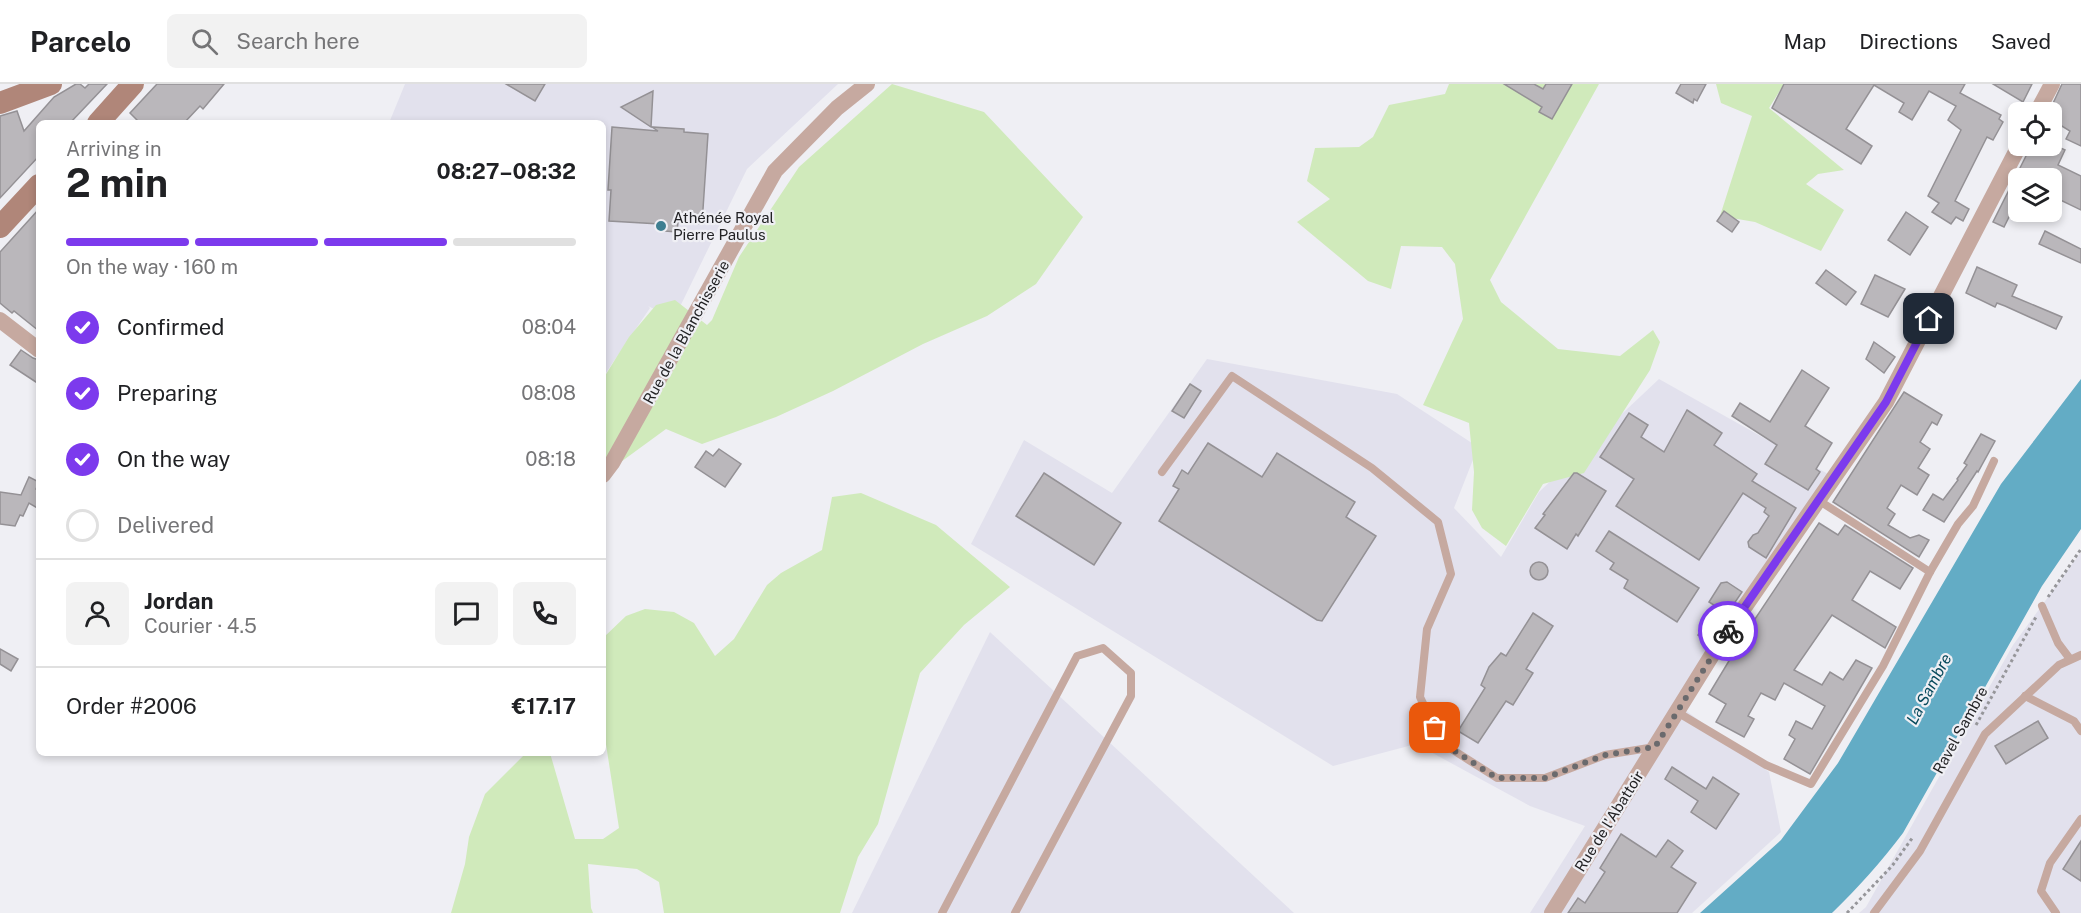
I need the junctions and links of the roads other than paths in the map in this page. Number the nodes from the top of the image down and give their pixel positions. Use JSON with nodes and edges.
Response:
{"nodes":[{"id":1,"x":51,"y":84,"type":"edge"},
{"id":2,"x":133,"y":84,"type":"edge"},
{"id":3,"x":867,"y":84,"type":"edge"},
{"id":4,"x":2052,"y":84,"type":"edge"},
{"id":5,"x":2042,"y":102,"type":"edge"},
{"id":6,"x":0,"y":103,"type":"edge"},
{"id":7,"x":101,"y":120,"type":"edge"},
{"id":8,"x":2014,"y":156,"type":"edge"},
{"id":9,"x":36,"y":188,"type":"edge"},
{"id":10,"x":4,"y":223,"type":"edge"},
{"id":11,"x":0,"y":320,"type":"edge"},
{"id":12,"x":36,"y":348,"type":"edge"},
{"id":13,"x":1994,"y":461,"type":"dead end"},
{"id":14,"x":606,"y":471,"type":"edge"},
{"id":15,"x":1162,"y":472,"type":"dead end"},
{"id":16,"x":1818,"y":501,"type":"junction"},
{"id":17,"x":1930,"y":572,"type":"junction"},
{"id":18,"x":2042,"y":606,"type":"road end"},
{"id":19,"x":2081,"y":655,"type":"edge"},
{"id":20,"x":2070,"y":659,"type":"junction"},
{"id":21,"x":2025,"y":696,"type":"junction"},
{"id":22,"x":1677,"y":712,"type":"junction"},
{"id":23,"x":2081,"y":731,"type":"edge"},
{"id":24,"x":1655,"y":747,"type":"junction"},
{"id":25,"x":2081,"y":819,"type":"edge"},
{"id":26,"x":942,"y":913,"type":"edge"},
{"id":27,"x":1016,"y":913,"type":"edge"},
{"id":28,"x":1552,"y":913,"type":"edge"},
{"id":29,"x":1874,"y":913,"type":"edge"},
{"id":30,"x":2056,"y":913,"type":"edge"}],
"edges":[{"from":1,"to":6,"type":"main road"},
{"from":2,"to":7,"type":"main road"},
{"from":3,"to":14,"type":"street","name":"Rue de la Blanchisserie"},
{"from":4,"to":5,"type":"street"},
{"from":8,"to":16,"type":"street","name":"Rue de l'Abattoir"},
{"from":9,"to":10,"type":"main road"},
{"from":11,"to":12,"type":"street"},
{"from":13,"to":17,"type":"lane"},
{"from":15,"to":24,"type":"lane"},
{"from":16,"to":17,"type":"lane"},
{"from":16,"to":22,"type":"street","name":"Rue de l'Abattoir"},
{"from":17,"to":22,"type":"lane"},
{"from":18,"to":20,"type":"lane"},
{"from":19,"to":20,"type":"lane"},
{"from":20,"to":21,"type":"lane"},
{"from":21,"to":23,"type":"lane"},
{"from":21,"to":29,"type":"lane"},
{"from":22,"to":24,"type":"street","name":"Rue de l'Abattoir"},
{"from":24,"to":28,"type":"street","name":"Rue de l'Abattoir"},
{"from":25,"to":30,"type":"lane"},
{"from":26,"to":27,"type":"lane"}]}
